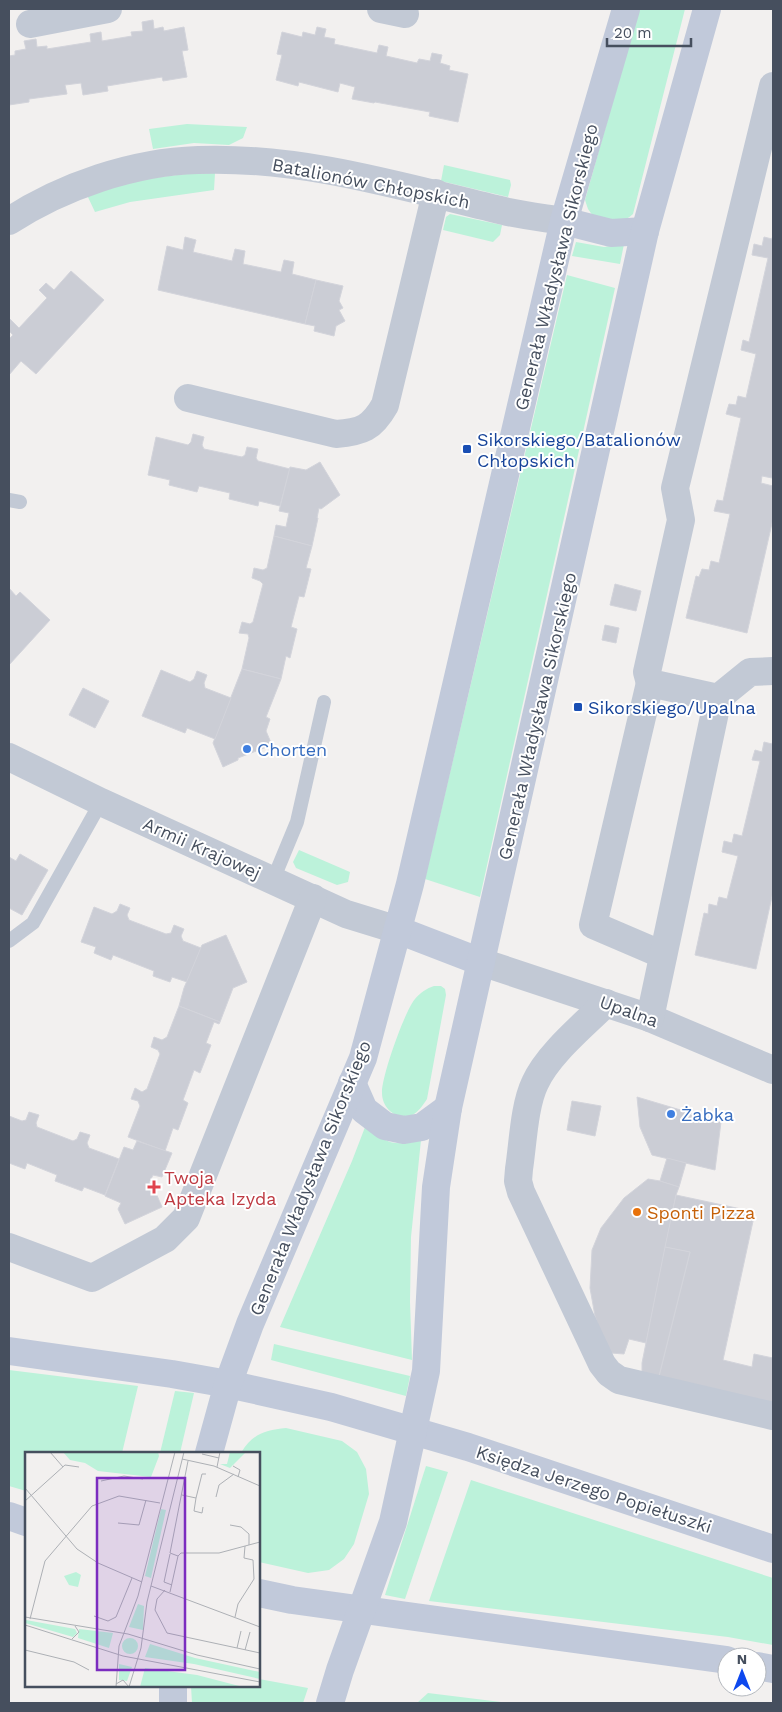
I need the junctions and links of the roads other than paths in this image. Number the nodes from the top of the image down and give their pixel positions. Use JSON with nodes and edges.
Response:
{"nodes":[{"id":1,"x":108,"y":9,"type":"edge"},
{"id":2,"x":626,"y":9,"type":"edge"},
{"id":3,"x":707,"y":9,"type":"edge"},
{"id":4,"x":30,"y":24,"type":"dead end"},
{"id":5,"x":773,"y":86,"type":"edge"},
{"id":6,"x":766,"y":154,"type":"edge"},
{"id":7,"x":436,"y":193,"type":"junction"},
{"id":8,"x":9,"y":221,"type":"edge"},
{"id":9,"x":564,"y":221,"type":"junction"},
{"id":10,"x":645,"y":231,"type":"junction"},
{"id":11,"x":188,"y":398,"type":"dead end"},
{"id":12,"x":773,"y":671,"type":"edge"},
{"id":13,"x":650,"y":683,"type":"junction"},
{"id":14,"x":718,"y":698,"type":"junction"},
{"id":15,"x":324,"y":702,"type":"dead end"},
{"id":16,"x":9,"y":757,"type":"edge"},
{"id":17,"x":101,"y":802,"type":"junction"},
{"id":18,"x":273,"y":880,"type":"junction"},
{"id":19,"x":313,"y":898,"type":"junction"},
{"id":20,"x":398,"y":930,"type":"junction"},
{"id":21,"x":9,"y":941,"type":"edge"},
{"id":22,"x":663,"y":955,"type":"junction"},
{"id":23,"x":481,"y":962,"type":"junction"},
{"id":24,"x":606,"y":1003,"type":"junction"},
{"id":25,"x":650,"y":1018,"type":"junction"},
{"id":26,"x":773,"y":1070,"type":"edge"},
{"id":27,"x":352,"y":1083,"type":"junction"},
{"id":28,"x":448,"y":1108,"type":"junction"},
{"id":29,"x":9,"y":1246,"type":"edge"},
{"id":30,"x":9,"y":1351,"type":"edge"},
{"id":31,"x":228,"y":1384,"type":"junction"},
{"id":32,"x":773,"y":1416,"type":"edge"},
{"id":33,"x":414,"y":1430,"type":"junction"},
{"id":34,"x":209,"y":1452,"type":"edge"},
{"id":35,"x":9,"y":1516,"type":"edge"},
{"id":36,"x":25,"y":1522,"type":"edge"},
{"id":37,"x":773,"y":1549,"type":"edge"},
{"id":38,"x":260,"y":1593,"type":"edge"},
{"id":39,"x":362,"y":1610,"type":"junction"},
{"id":40,"x":717,"y":1659,"type":"edge"},
{"id":41,"x":173,"y":1687,"type":"edge"},
{"id":42,"x":173,"y":1703,"type":"edge"},
{"id":43,"x":330,"y":1703,"type":"edge"}],
"edges":[{"from":1,"to":4,"type":"street"},
{"from":2,"to":9,"type":"main road","name":"Generała Władysława Sikorskiego"},
{"from":3,"to":10,"type":"main road","name":"Generała Władysława Sikorskiego"},
{"from":5,"to":6,"type":"street"},
{"from":6,"to":13,"type":"street"},
{"from":7,"to":8,"type":"street","name":"Batalionów Chłopskich"},
{"from":7,"to":9,"type":"street","name":"Batalionów Chłopskich"},
{"from":7,"to":11,"type":"street"},
{"from":9,"to":10,"type":"main road"},
{"from":9,"to":20,"type":"main road","name":"Generała Władysława Sikorskiego"},
{"from":10,"to":23,"type":"main road","name":"Generała Władysława Sikorskiego"},
{"from":12,"to":14,"type":"street"},
{"from":13,"to":14,"type":"street"},
{"from":13,"to":22,"type":"street"},
{"from":14,"to":22,"type":"street"},
{"from":15,"to":18,"type":"lane"},
{"from":16,"to":17,"type":"street","name":"Armii Krajowej"},
{"from":17,"to":18,"type":"street","name":"Armii Krajowej"},
{"from":17,"to":21,"type":"lane"},
{"from":18,"to":19,"type":"street","name":"Armii Krajowej"},
{"from":19,"to":20,"type":"street","name":"Armii Krajowej"},
{"from":19,"to":29,"type":"street"},
{"from":20,"to":23,"type":"main road"},
{"from":20,"to":27,"type":"main road","name":"Generała Władysława Sikorskiego"},
{"from":22,"to":25,"type":"street"},
{"from":23,"to":24,"type":"street","name":"Upalna"},
{"from":23,"to":28,"type":"main road","name":"Generała Władysława Sikorskiego"},
{"from":24,"to":25,"type":"street","name":"Upalna"},
{"from":24,"to":32,"type":"street"},
{"from":25,"to":26,"type":"street","name":"Upalna"},
{"from":27,"to":28,"type":"main road"},
{"from":27,"to":31,"type":"main road","name":"Generała Władysława Sikorskiego"},
{"from":28,"to":33,"type":"main road","name":"Generała Władysława Sikorskiego"},
{"from":30,"to":31,"type":"main road"},
{"from":31,"to":33,"type":"main road","name":"Księdza Jerzego Popiełuszki"},
{"from":31,"to":34,"type":"main road","name":"Generała Władysława Sikorskiego"},
{"from":33,"to":37,"type":"main road","name":"Księdza Jerzego Popiełuszki"},
{"from":33,"to":39,"type":"main road","name":"Generała Władysława Sikorskiego"},
{"from":35,"to":36,"type":"main road"},
{"from":38,"to":39,"type":"main road"},
{"from":39,"to":40,"type":"main road"},
{"from":39,"to":43,"type":"main road","name":"Generała Władysława Sikorskiego"},
{"from":41,"to":42,"type":"main road"}]}
